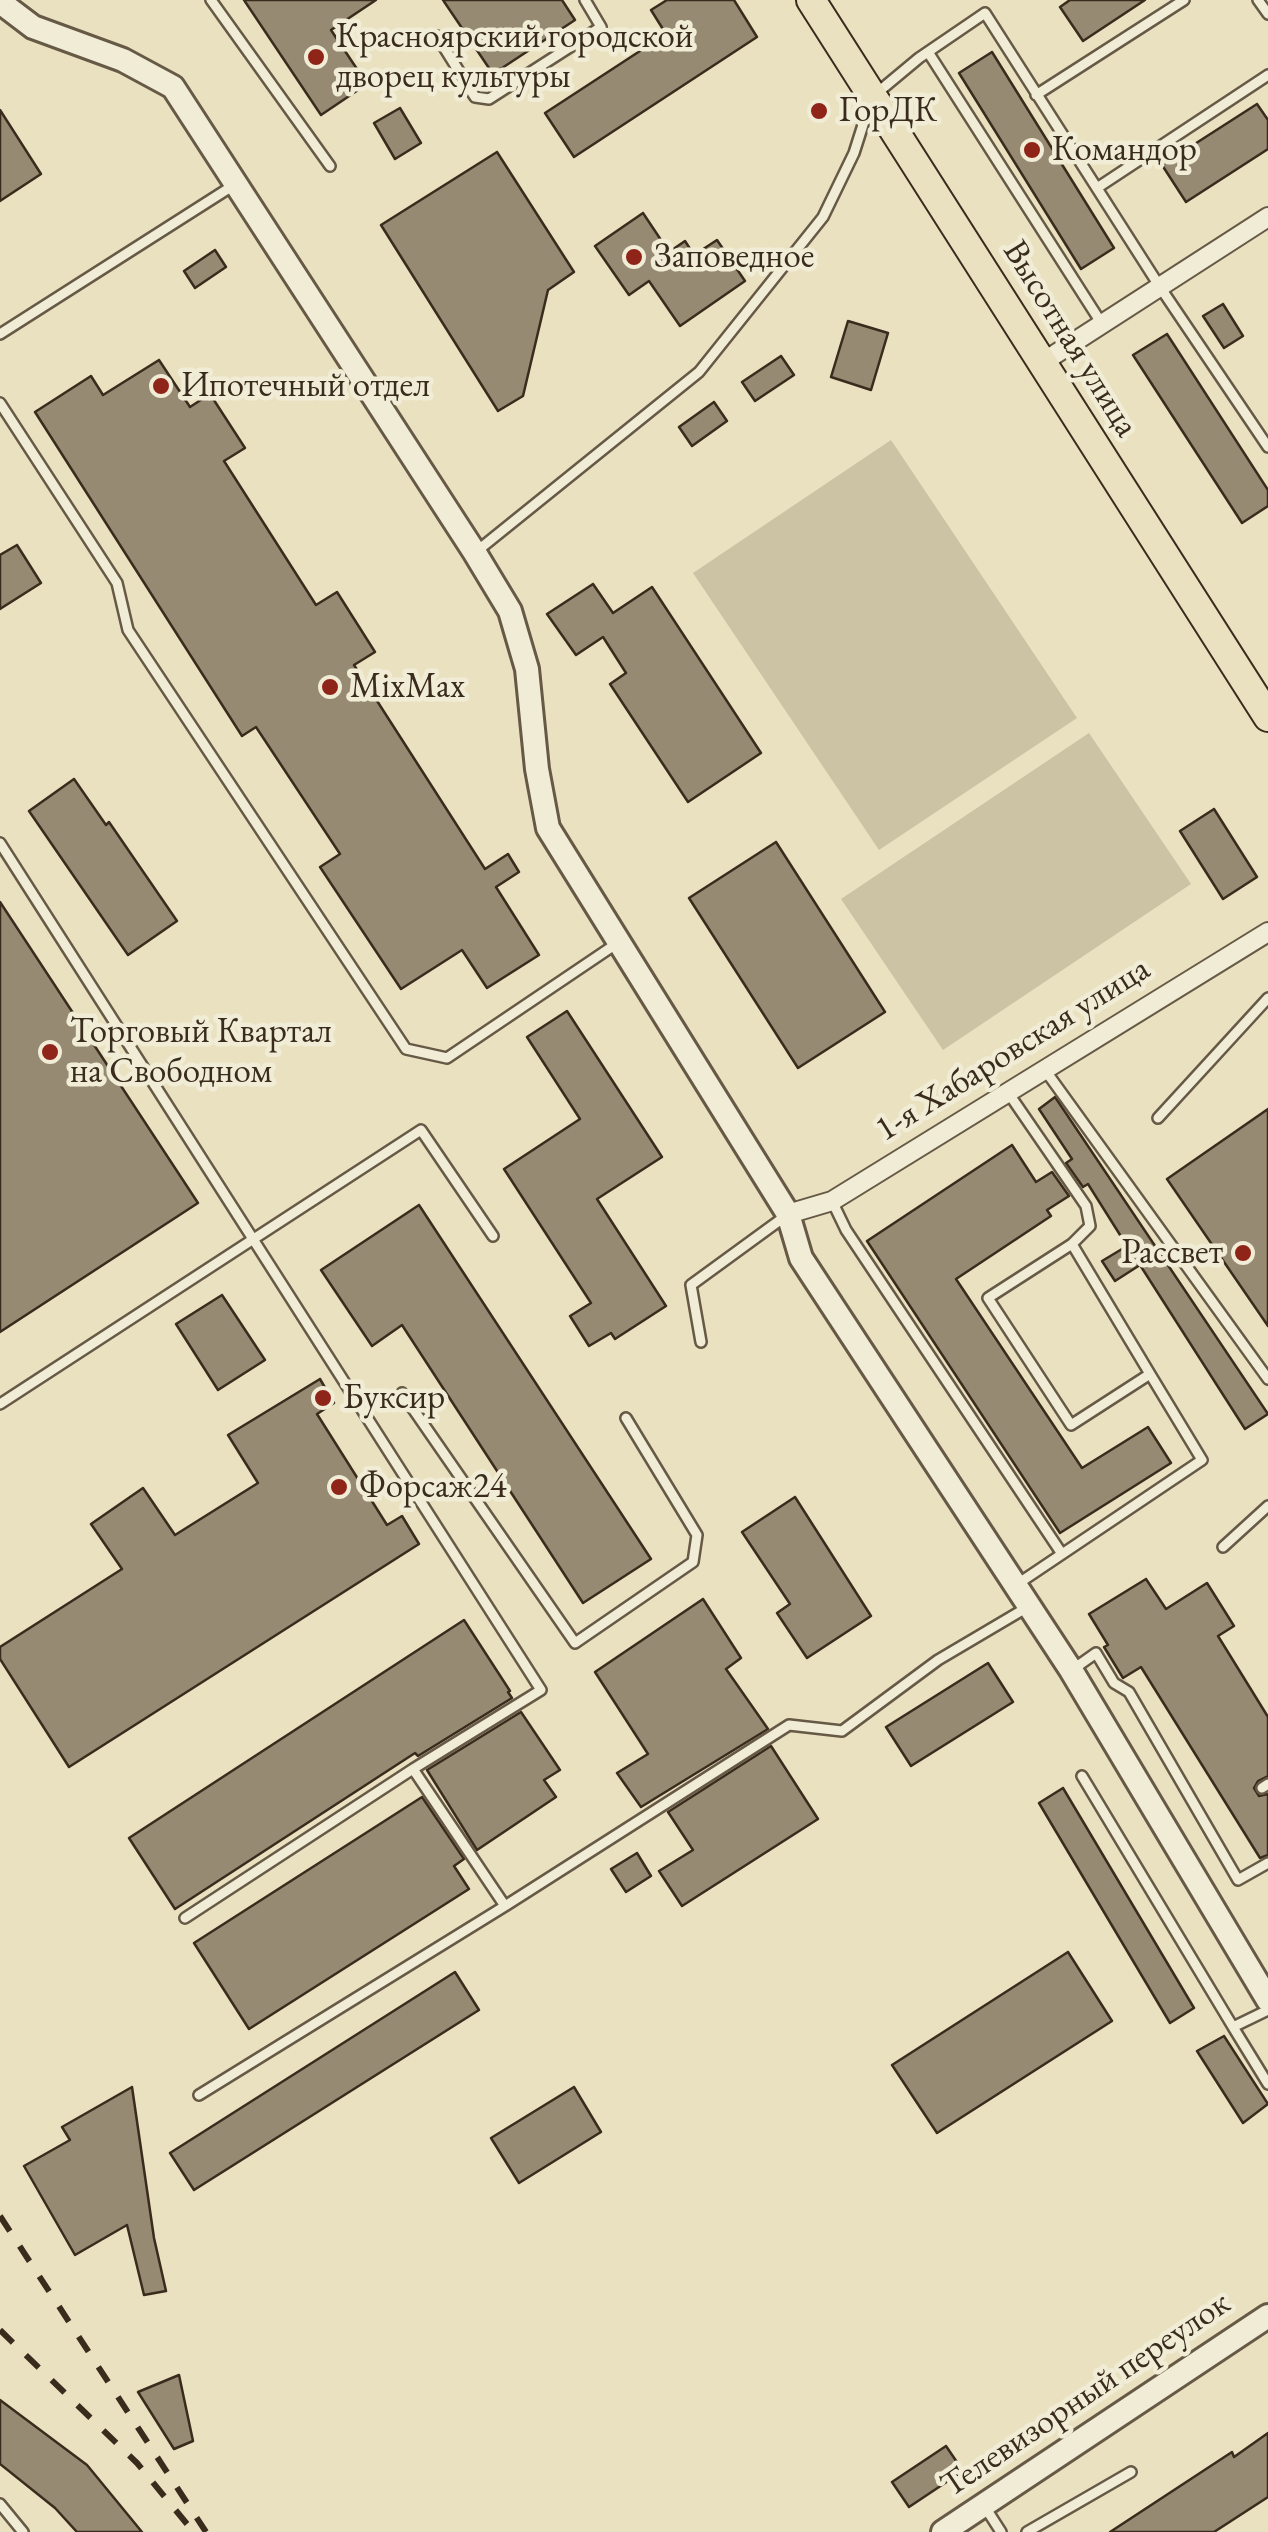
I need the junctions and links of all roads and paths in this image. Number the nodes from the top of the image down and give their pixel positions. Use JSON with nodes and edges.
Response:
{"nodes":[{"id":1,"x":211,"y":0,"type":"edge"},
{"id":2,"x":584,"y":0,"type":"edge"},
{"id":3,"x":811,"y":0,"type":"edge"},
{"id":4,"x":978,"y":0,"type":"edge"},
{"id":5,"x":1184,"y":0,"type":"edge"},
{"id":6,"x":1258,"y":0,"type":"edge"},
{"id":7,"x":0,"y":2,"type":"edge"},
{"id":8,"x":985,"y":13,"type":"junction"},
{"id":9,"x":1268,"y":14,"type":"edge"},
{"id":10,"x":437,"y":36,"type":"dead end"},
{"id":11,"x":928,"y":52,"type":"junction"},
{"id":12,"x":1268,"y":75,"type":"edge"},
{"id":13,"x":1036,"y":95,"type":"junction"},
{"id":14,"x":872,"y":97,"type":"junction"},
{"id":15,"x":330,"y":166,"type":"dead end"},
{"id":16,"x":236,"y":184,"type":"junction"},
{"id":17,"x":1096,"y":188,"type":"junction"},
{"id":18,"x":1268,"y":218,"type":"edge"},
{"id":19,"x":1160,"y":287,"type":"junction"},
{"id":20,"x":1102,"y":324,"type":"junction"},
{"id":21,"x":0,"y":334,"type":"edge"},
{"id":22,"x":1040,"y":364,"type":"junction"},
{"id":23,"x":0,"y":404,"type":"edge"},
{"id":24,"x":1268,"y":448,"type":"edge"},
{"id":25,"x":475,"y":553,"type":"junction"},
{"id":26,"x":1268,"y":717,"type":"edge"},
{"id":27,"x":0,"y":843,"type":"edge"},
{"id":28,"x":1268,"y":932,"type":"edge"},
{"id":29,"x":621,"y":941,"type":"junction"},
{"id":30,"x":1268,"y":998,"type":"edge"},
{"id":31,"x":1044,"y":1070,"type":"junction"},
{"id":32,"x":1007,"y":1092,"type":"junction"},
{"id":33,"x":1158,"y":1118,"type":"dead end"},
{"id":34,"x":832,"y":1201,"type":"junction"},
{"id":35,"x":788,"y":1214,"type":"junction"},
{"id":36,"x":492,"y":1236,"type":"dead end"},
{"id":37,"x":253,"y":1238,"type":"junction"},
{"id":38,"x":1072,"y":1244,"type":"junction"},
{"id":39,"x":701,"y":1342,"type":"dead end"},
{"id":40,"x":1150,"y":1374,"type":"junction"},
{"id":41,"x":1268,"y":1380,"type":"edge"},
{"id":42,"x":402,"y":1393,"type":"dead end"},
{"id":43,"x":0,"y":1404,"type":"edge"},
{"id":44,"x":626,"y":1418,"type":"dead end"},
{"id":45,"x":1268,"y":1506,"type":"edge"},
{"id":46,"x":1223,"y":1547,"type":"dead end"},
{"id":47,"x":1062,"y":1554,"type":"junction"},
{"id":48,"x":1015,"y":1586,"type":"junction"},
{"id":49,"x":1028,"y":1607,"type":"junction"},
{"id":50,"x":1072,"y":1670,"type":"junction"},
{"id":51,"x":413,"y":1769,"type":"junction"},
{"id":52,"x":1082,"y":1776,"type":"dead end"},
{"id":53,"x":1268,"y":1863,"type":"edge"},
{"id":54,"x":505,"y":1906,"type":"junction"},
{"id":55,"x":185,"y":1918,"type":"dead end"},
{"id":56,"x":1268,"y":2000,"type":"edge"},
{"id":57,"x":1268,"y":2010,"type":"edge"},
{"id":58,"x":1233,"y":2026,"type":"junction"},
{"id":59,"x":1268,"y":2084,"type":"edge"},
{"id":60,"x":199,"y":2095,"type":"dead end"},
{"id":61,"x":1268,"y":2316,"type":"edge"},
{"id":62,"x":1131,"y":2472,"type":"dead end"},
{"id":63,"x":0,"y":2504,"type":"edge"},
{"id":64,"x":983,"y":2505,"type":"junction"},
{"id":65,"x":950,"y":2530,"type":"edge"},
{"id":66,"x":23,"y":2532,"type":"edge"},
{"id":67,"x":1001,"y":2532,"type":"edge"},
{"id":68,"x":1027,"y":2532,"type":"edge"}],
"edges":[{"from":1,"to":15,"type":"lane"},
{"from":2,"to":10,"type":"lane"},
{"from":3,"to":14,"type":"main road","name":"Высотная улица"},
{"from":4,"to":8,"type":"lane"},
{"from":5,"to":13,"type":"lane"},
{"from":6,"to":9,"type":"lane"},
{"from":7,"to":16,"type":"street"},
{"from":8,"to":11,"type":"lane"},
{"from":8,"to":13,"type":"lane"},
{"from":11,"to":14,"type":"lane"},
{"from":11,"to":20,"type":"lane"},
{"from":12,"to":17,"type":"lane"},
{"from":13,"to":17,"type":"lane"},
{"from":14,"to":22,"type":"main road","name":"Высотная улица"},
{"from":14,"to":25,"type":"lane"},
{"from":16,"to":21,"type":"lane"},
{"from":16,"to":25,"type":"street"},
{"from":17,"to":19,"type":"lane"},
{"from":18,"to":19,"type":"street"},
{"from":19,"to":20,"type":"street"},
{"from":19,"to":24,"type":"lane"},
{"from":20,"to":22,"type":"street"},
{"from":22,"to":26,"type":"main road","name":"Высотная улица"},
{"from":23,"to":29,"type":"lane"},
{"from":25,"to":29,"type":"street"},
{"from":27,"to":37,"type":"lane"},
{"from":28,"to":31,"type":"street","name":"1-я Хабаровская улица"},
{"from":29,"to":35,"type":"street"},
{"from":30,"to":33,"type":"lane"},
{"from":31,"to":32,"type":"street","name":"1-я Хабаровская улица"},
{"from":31,"to":41,"type":"lane"},
{"from":32,"to":34,"type":"street","name":"1-я Хабаровская улица"},
{"from":32,"to":38,"type":"lane"},
{"from":34,"to":35,"type":"street","name":"1-я Хабаровская улица"},
{"from":34,"to":47,"type":"lane"},
{"from":35,"to":39,"type":"lane"},
{"from":35,"to":48,"type":"street"},
{"from":36,"to":37,"type":"lane"},
{"from":37,"to":43,"type":"lane"},
{"from":37,"to":51,"type":"lane"},
{"from":38,"to":40,"type":"lane"},
{"from":38,"to":40,"type":"lane"},
{"from":40,"to":47,"type":"lane"},
{"from":42,"to":44,"type":"lane"},
{"from":45,"to":46,"type":"lane"},
{"from":47,"to":48,"type":"lane"},
{"from":48,"to":49,"type":"street"},
{"from":49,"to":50,"type":"street"},
{"from":49,"to":54,"type":"lane"},
{"from":50,"to":53,"type":"lane"},
{"from":50,"to":56,"type":"street"},
{"from":51,"to":54,"type":"lane"},
{"from":51,"to":55,"type":"lane"},
{"from":52,"to":58,"type":"lane"},
{"from":54,"to":60,"type":"lane"},
{"from":57,"to":58,"type":"lane"},
{"from":58,"to":59,"type":"lane"},
{"from":61,"to":64,"type":"street","name":"Телевизорный переулок"},
{"from":62,"to":68,"type":"lane"},
{"from":63,"to":66,"type":"lane"},
{"from":64,"to":65,"type":"street","name":"Телевизорный переулок"},
{"from":64,"to":67,"type":"lane"}]}
